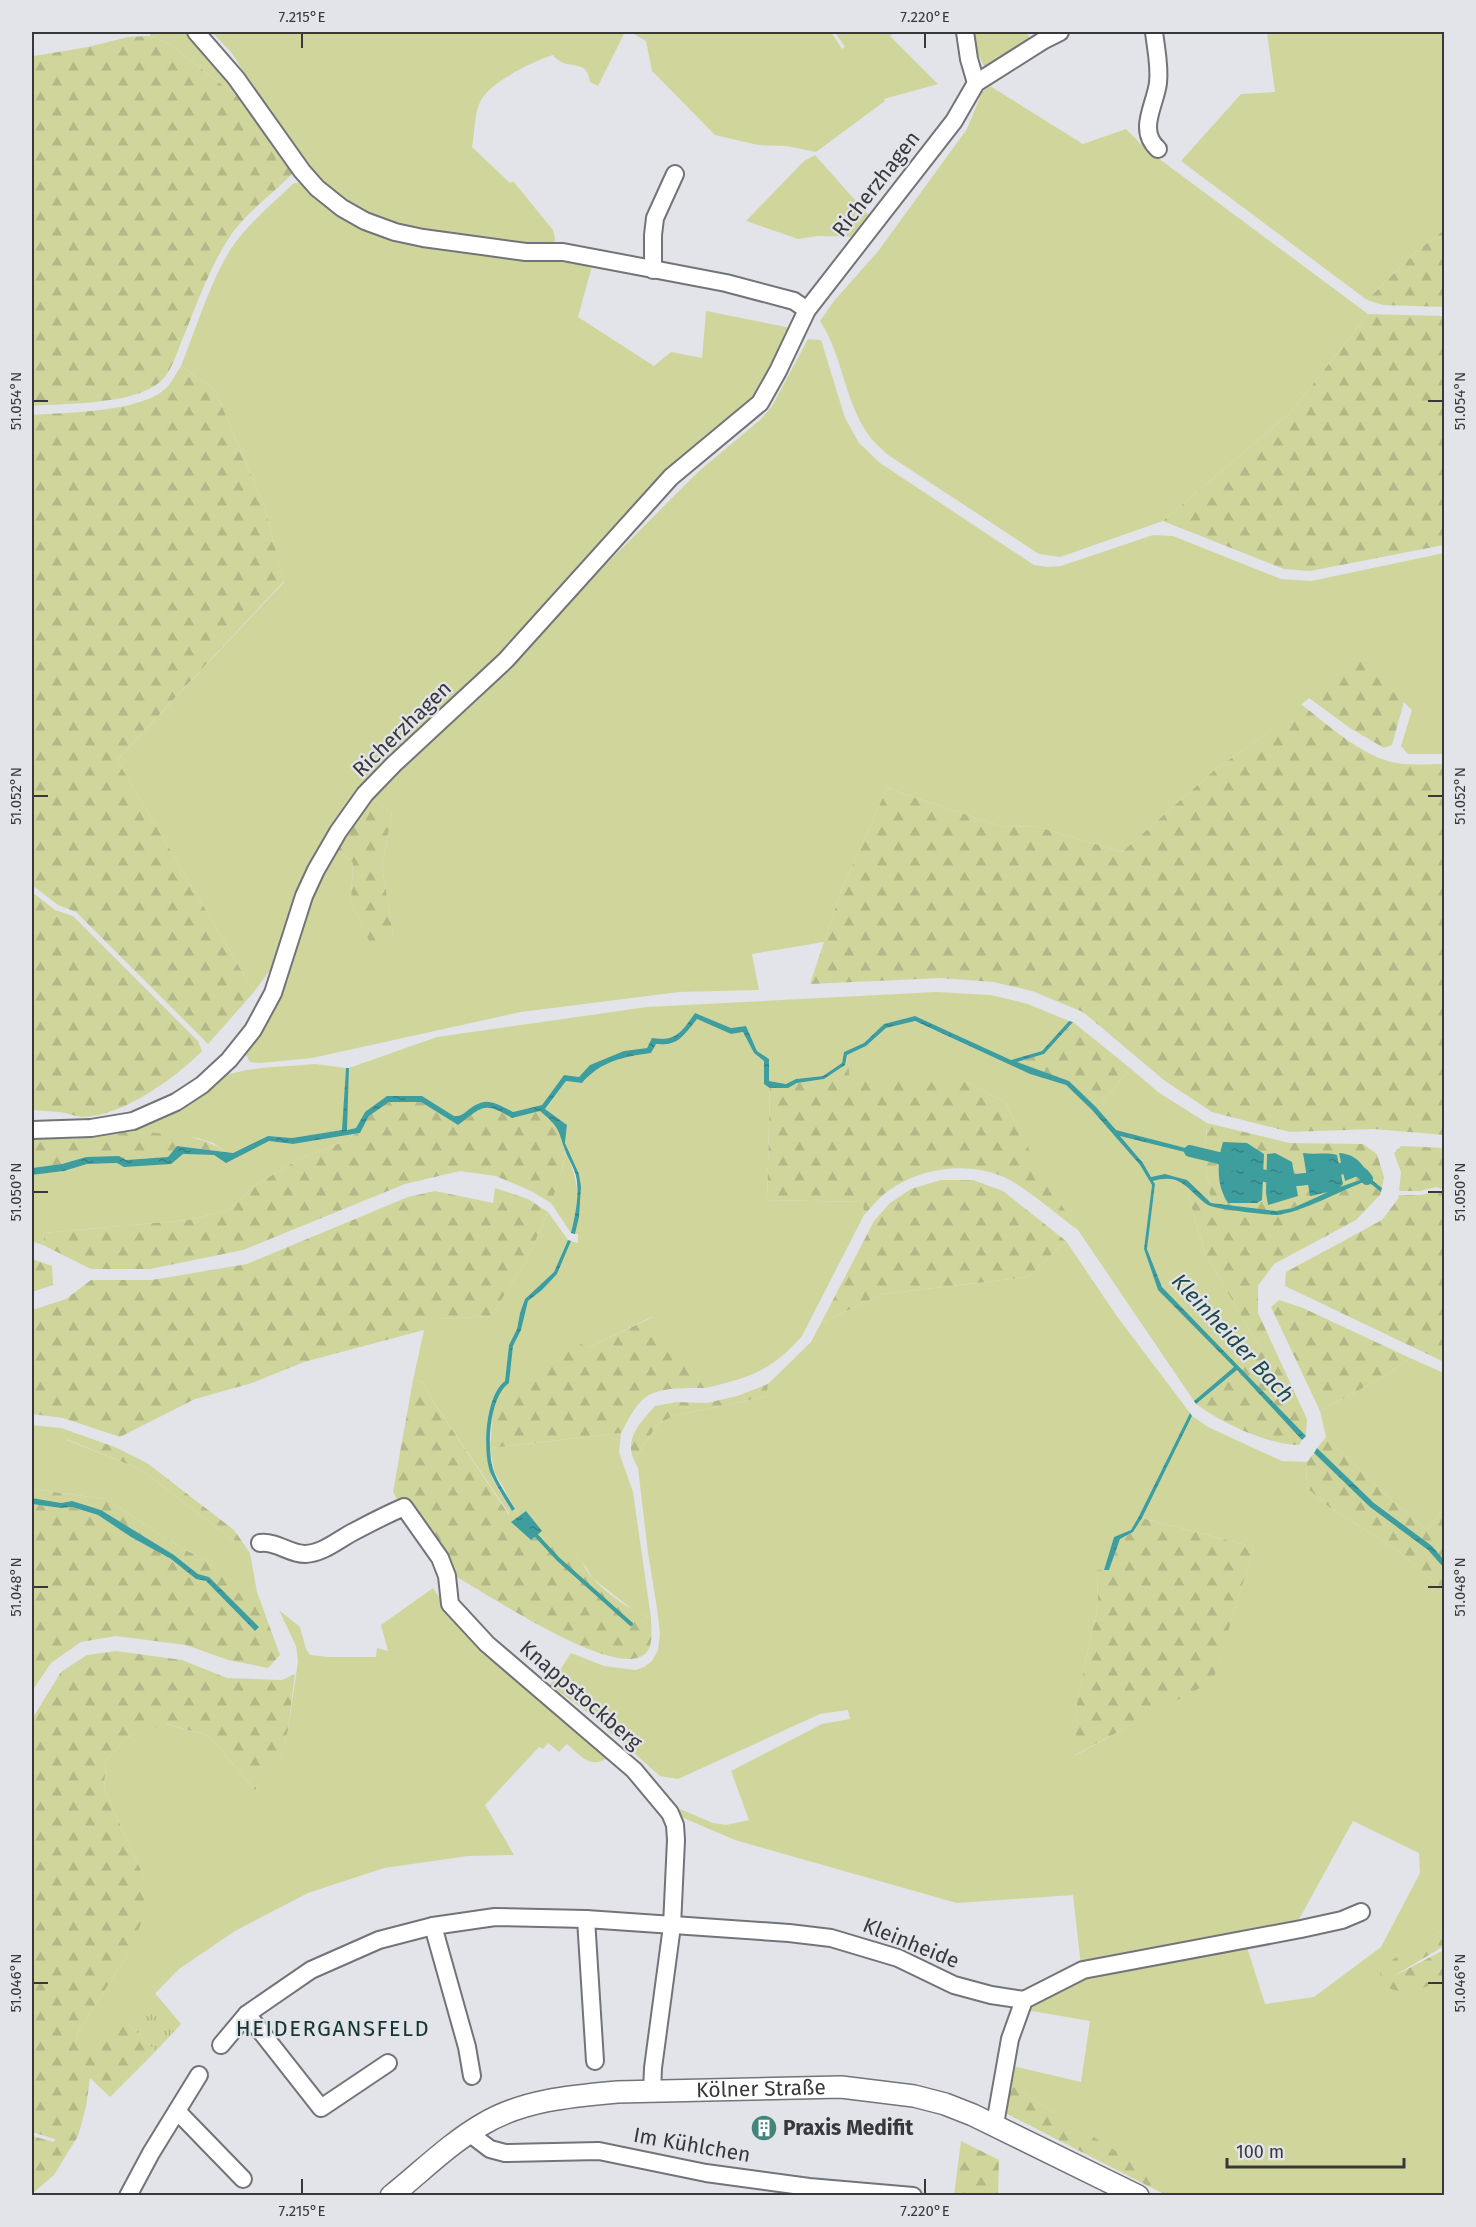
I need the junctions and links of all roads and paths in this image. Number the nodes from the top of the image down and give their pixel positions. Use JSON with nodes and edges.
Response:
{"nodes":[{"id":1,"x":196,"y":32,"type":"edge"},
{"id":2,"x":965,"y":32,"type":"edge"},
{"id":3,"x":1060,"y":32,"type":"edge"},
{"id":4,"x":1154,"y":32,"type":"edge"},
{"id":5,"x":976,"y":83,"type":"junction"},
{"id":6,"x":1158,"y":148,"type":"dead end"},
{"id":7,"x":675,"y":174,"type":"dead end"},
{"id":8,"x":653,"y":270,"type":"junction"},
{"id":9,"x":807,"y":310,"type":"junction"},
{"id":10,"x":32,"y":1130,"type":"edge"},
{"id":11,"x":260,"y":1543,"type":"dead end"},
{"id":12,"x":1361,"y":1912,"type":"dead end"},
{"id":13,"x":586,"y":1920,"type":"junction"},
{"id":14,"x":433,"y":1926,"type":"junction"},
{"id":15,"x":672,"y":1926,"type":"junction"},
{"id":16,"x":1024,"y":2000,"type":"junction"},
{"id":17,"x":247,"y":2014,"type":"junction"},
{"id":18,"x":221,"y":2045,"type":"dead end"},
{"id":19,"x":595,"y":2061,"type":"dead end"},
{"id":20,"x":388,"y":2063,"type":"dead end"},
{"id":21,"x":199,"y":2075,"type":"dead end"},
{"id":22,"x":472,"y":2076,"type":"dead end"},
{"id":23,"x":652,"y":2092,"type":"junction"},
{"id":24,"x":177,"y":2111,"type":"junction"},
{"id":25,"x":995,"y":2124,"type":"junction"},
{"id":26,"x":469,"y":2133,"type":"junction"},
{"id":27,"x":243,"y":2179,"type":"dead end"},
{"id":28,"x":128,"y":2196,"type":"edge"},
{"id":29,"x":391,"y":2196,"type":"edge"},
{"id":30,"x":913,"y":2196,"type":"edge"},
{"id":31,"x":1138,"y":2196,"type":"edge"}],
"edges":[{"from":1,"to":8,"type":"street"},
{"from":2,"to":5,"type":"street"},
{"from":3,"to":5,"type":"street","name":"Richerzhagen"},
{"from":4,"to":6,"type":"street"},
{"from":5,"to":9,"type":"street","name":"Richerzhagen"},
{"from":7,"to":8,"type":"street"},
{"from":8,"to":9,"type":"street"},
{"from":9,"to":10,"type":"street","name":"Richerzhagen"},
{"from":11,"to":15,"type":"street","name":"Knappstockberg"},
{"from":12,"to":16,"type":"street"},
{"from":13,"to":14,"type":"street","name":"Kleinheide"},
{"from":13,"to":15,"type":"street","name":"Kleinheide"},
{"from":13,"to":19,"type":"street"},
{"from":14,"to":17,"type":"street","name":"Kleinheide"},
{"from":14,"to":22,"type":"street"},
{"from":15,"to":16,"type":"street","name":"Kleinheide"},
{"from":15,"to":23,"type":"street","name":"Knappstockberg"},
{"from":16,"to":25,"type":"street"},
{"from":17,"to":18,"type":"street","name":"Kleinheide"},
{"from":17,"to":20,"type":"street"},
{"from":21,"to":24,"type":"street"},
{"from":23,"to":25,"type":"main road","name":"Kölner Straße"},
{"from":23,"to":26,"type":"main road","name":"Kölner Straße"},
{"from":24,"to":27,"type":"street"},
{"from":24,"to":28,"type":"street"},
{"from":25,"to":31,"type":"main road","name":"Kölner Straße"},
{"from":26,"to":29,"type":"main road","name":"Kölner Straße"},
{"from":26,"to":30,"type":"street","name":"Im Kühlchen"}]}
